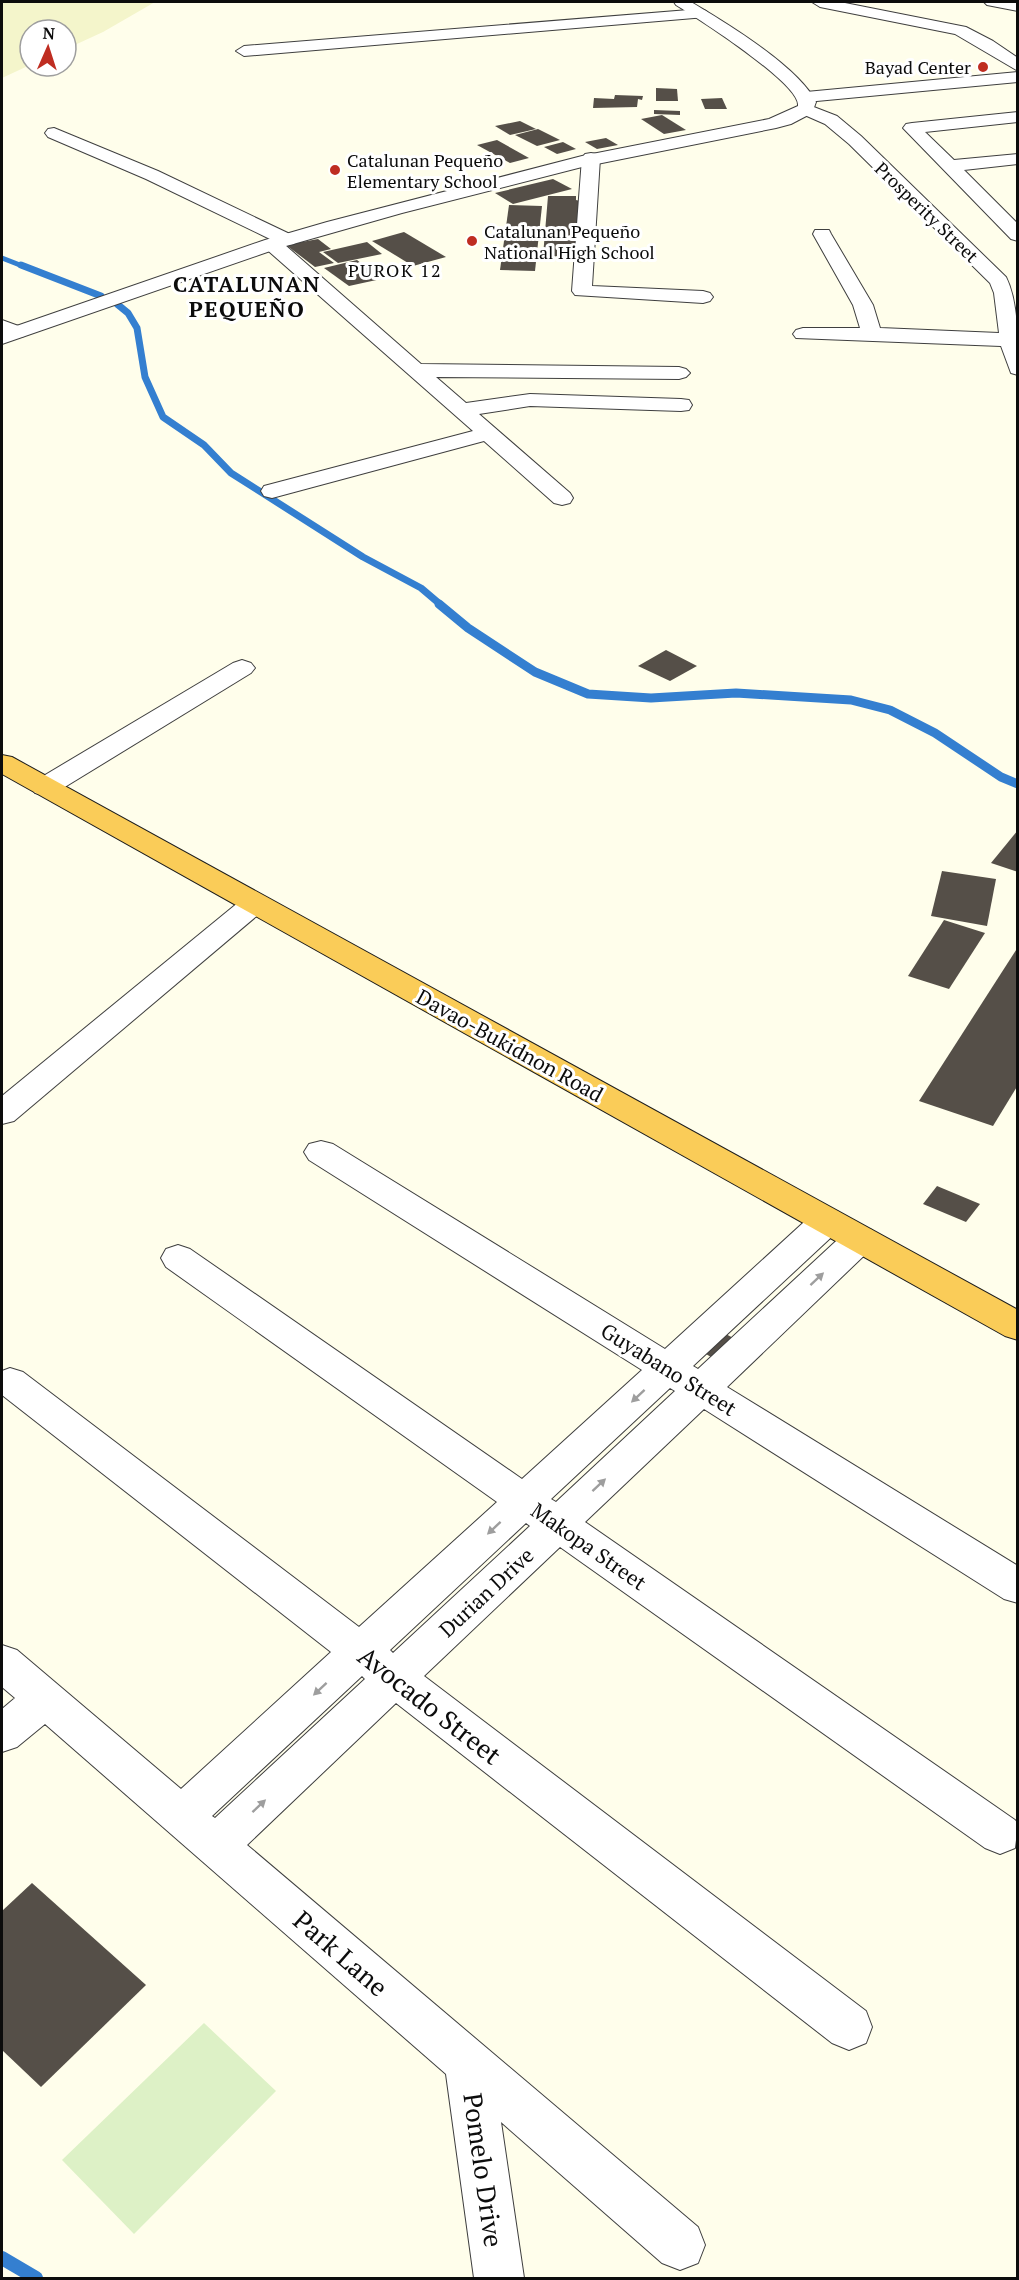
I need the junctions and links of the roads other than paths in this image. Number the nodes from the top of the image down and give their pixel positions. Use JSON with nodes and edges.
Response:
{"nodes":[{"id":1,"x":681,"y":2,"type":"edge"},
{"id":2,"x":820,"y":2,"type":"edge"},
{"id":3,"x":992,"y":2,"type":"edge"},
{"id":4,"x":1017,"y":6,"type":"edge"},
{"id":5,"x":700,"y":14,"type":"junction"},
{"id":6,"x":244,"y":51,"type":"dead end"},
{"id":7,"x":1017,"y":66,"type":"edge"},
{"id":8,"x":1017,"y":77,"type":"edge"},
{"id":9,"x":806,"y":103,"type":"junction"},
{"id":10,"x":1017,"y":117,"type":"edge"},
{"id":11,"x":54,"y":133,"type":"dead end"},
{"id":12,"x":591,"y":158,"type":"junction"},
{"id":13,"x":1017,"y":159,"type":"edge"},
{"id":14,"x":950,"y":166,"type":"junction"},
{"id":15,"x":822,"y":234,"type":"dead end"},
{"id":16,"x":1017,"y":235,"type":"edge"},
{"id":17,"x":280,"y":242,"type":"junction"},
{"id":18,"x":703,"y":297,"type":"dead end"},
{"id":19,"x":7,"y":332,"type":"edge"},
{"id":20,"x":803,"y":334,"type":"dead end"},
{"id":21,"x":872,"y":334,"type":"junction"},
{"id":22,"x":1010,"y":340,"type":"junction"},
{"id":23,"x":1017,"y":369,"type":"edge"},
{"id":24,"x":414,"y":370,"type":"junction"},
{"id":25,"x":679,"y":373,"type":"dead end"},
{"id":26,"x":681,"y":405,"type":"dead end"},
{"id":27,"x":459,"y":410,"type":"junction"},
{"id":28,"x":487,"y":434,"type":"junction"},
{"id":29,"x":272,"y":491,"type":"dead end"},
{"id":30,"x":562,"y":498,"type":"dead end"},
{"id":31,"x":242,"y":668,"type":"dead end"},
{"id":32,"x":2,"y":763,"type":"edge"},
{"id":33,"x":45,"y":787,"type":"junction"},
{"id":34,"x":255,"y":903,"type":"junction"},
{"id":35,"x":2,"y":1113,"type":"edge"},
{"id":36,"x":321,"y":1152,"type":"dead end"},
{"id":37,"x":827,"y":1221,"type":"junction"},
{"id":38,"x":860,"y":1239,"type":"junction"},
{"id":39,"x":177,"y":1258,"type":"dead end"},
{"id":40,"x":768,"y":1300,"type":"junction"},
{"id":41,"x":1017,"y":1327,"type":"edge"},
{"id":42,"x":668,"y":1368,"type":"junction"},
{"id":43,"x":10,"y":1382,"type":"dead end"},
{"id":44,"x":701,"y":1389,"type":"junction"},
{"id":45,"x":525,"y":1501,"type":"junction"},
{"id":46,"x":558,"y":1524,"type":"junction"},
{"id":47,"x":1017,"y":1587,"type":"edge"},
{"id":48,"x":361,"y":1651,"type":"junction"},
{"id":49,"x":2,"y":1662,"type":"edge"},
{"id":50,"x":394,"y":1678,"type":"junction"},
{"id":51,"x":45,"y":1699,"type":"junction"},
{"id":52,"x":2,"y":1734,"type":"edge"},
{"id":53,"x":182,"y":1816,"type":"junction"},
{"id":54,"x":1000,"y":1834,"type":"dead end"},
{"id":55,"x":216,"y":1846,"type":"junction"},
{"id":56,"x":849,"y":2027,"type":"dead end"},
{"id":57,"x":468,"y":2062,"type":"junction"},
{"id":58,"x":680,"y":2245,"type":"dead end"},
{"id":59,"x":499,"y":2278,"type":"edge"}],
"edges":[{"from":1,"to":5,"type":"street","name":"Prosperity Street"},
{"from":2,"to":7,"type":"street"},
{"from":3,"to":4,"type":"street"},
{"from":5,"to":6,"type":"street"},
{"from":5,"to":9,"type":"street","name":"Prosperity Street"},
{"from":8,"to":9,"type":"street"},
{"from":9,"to":12,"type":"street"},
{"from":9,"to":22,"type":"street","name":"Prosperity Street"},
{"from":10,"to":14,"type":"street"},
{"from":11,"to":17,"type":"street"},
{"from":12,"to":17,"type":"street"},
{"from":12,"to":18,"type":"street"},
{"from":13,"to":14,"type":"street"},
{"from":14,"to":16,"type":"street"},
{"from":15,"to":21,"type":"street"},
{"from":17,"to":19,"type":"street"},
{"from":17,"to":24,"type":"street"},
{"from":20,"to":21,"type":"street"},
{"from":21,"to":22,"type":"street"},
{"from":22,"to":23,"type":"street","name":"Prosperity Street"},
{"from":24,"to":25,"type":"street"},
{"from":24,"to":27,"type":"street"},
{"from":26,"to":27,"type":"street"},
{"from":27,"to":28,"type":"street"},
{"from":28,"to":29,"type":"street"},
{"from":28,"to":30,"type":"street"},
{"from":31,"to":33,"type":"street"},
{"from":32,"to":33,"type":"highway","name":"Davao-Bukidnon Road"},
{"from":33,"to":34,"type":"highway","name":"Davao-Bukidnon Road"},
{"from":34,"to":35,"type":"street"},
{"from":34,"to":37,"type":"highway","name":"Davao-Bukidnon Road"},
{"from":36,"to":42,"type":"street","name":"Guyabano Street"},
{"from":37,"to":38,"type":"highway","name":"Davao-Bukidnon Road"},
{"from":37,"to":40,"type":"street","name":"Durian Drive"},
{"from":40,"to":38,"type":"street","name":"Durian Drive","one_way":true},
{"from":38,"to":41,"type":"highway","name":"Davao-Bukidnon Road"},
{"from":39,"to":45,"type":"street","name":"Makopa Street"},
{"from":40,"to":42,"type":"street","name":"Durian Drive"},
{"from":40,"to":44,"type":"street","name":"Durian Drive"},
{"from":42,"to":44,"type":"street","name":"Guyabano Street"},
{"from":42,"to":45,"type":"street","name":"Durian Drive","one_way":true},
{"from":43,"to":48,"type":"street","name":"Avocado Street"},
{"from":46,"to":44,"type":"street","name":"Durian Drive","one_way":true},
{"from":44,"to":47,"type":"street","name":"Guyabano Street"},
{"from":45,"to":46,"type":"street","name":"Makopa Street"},
{"from":45,"to":48,"type":"street","name":"Durian Drive","one_way":true},
{"from":46,"to":50,"type":"street","name":"Durian Drive"},
{"from":46,"to":54,"type":"street","name":"Makopa Street"},
{"from":48,"to":50,"type":"street","name":"Avocado Street"},
{"from":48,"to":53,"type":"street","name":"Durian Drive","one_way":true},
{"from":49,"to":51,"type":"street","name":"Park Lane"},
{"from":55,"to":50,"type":"street","name":"Durian Drive","one_way":true},
{"from":50,"to":56,"type":"street","name":"Avocado Street"},
{"from":51,"to":52,"type":"street"},
{"from":51,"to":53,"type":"street","name":"Park Lane"},
{"from":53,"to":55,"type":"street","name":"Park Lane"},
{"from":55,"to":57,"type":"street","name":"Park Lane"},
{"from":57,"to":58,"type":"street","name":"Park Lane"},
{"from":57,"to":59,"type":"street","name":"Pomelo Drive"}]}
